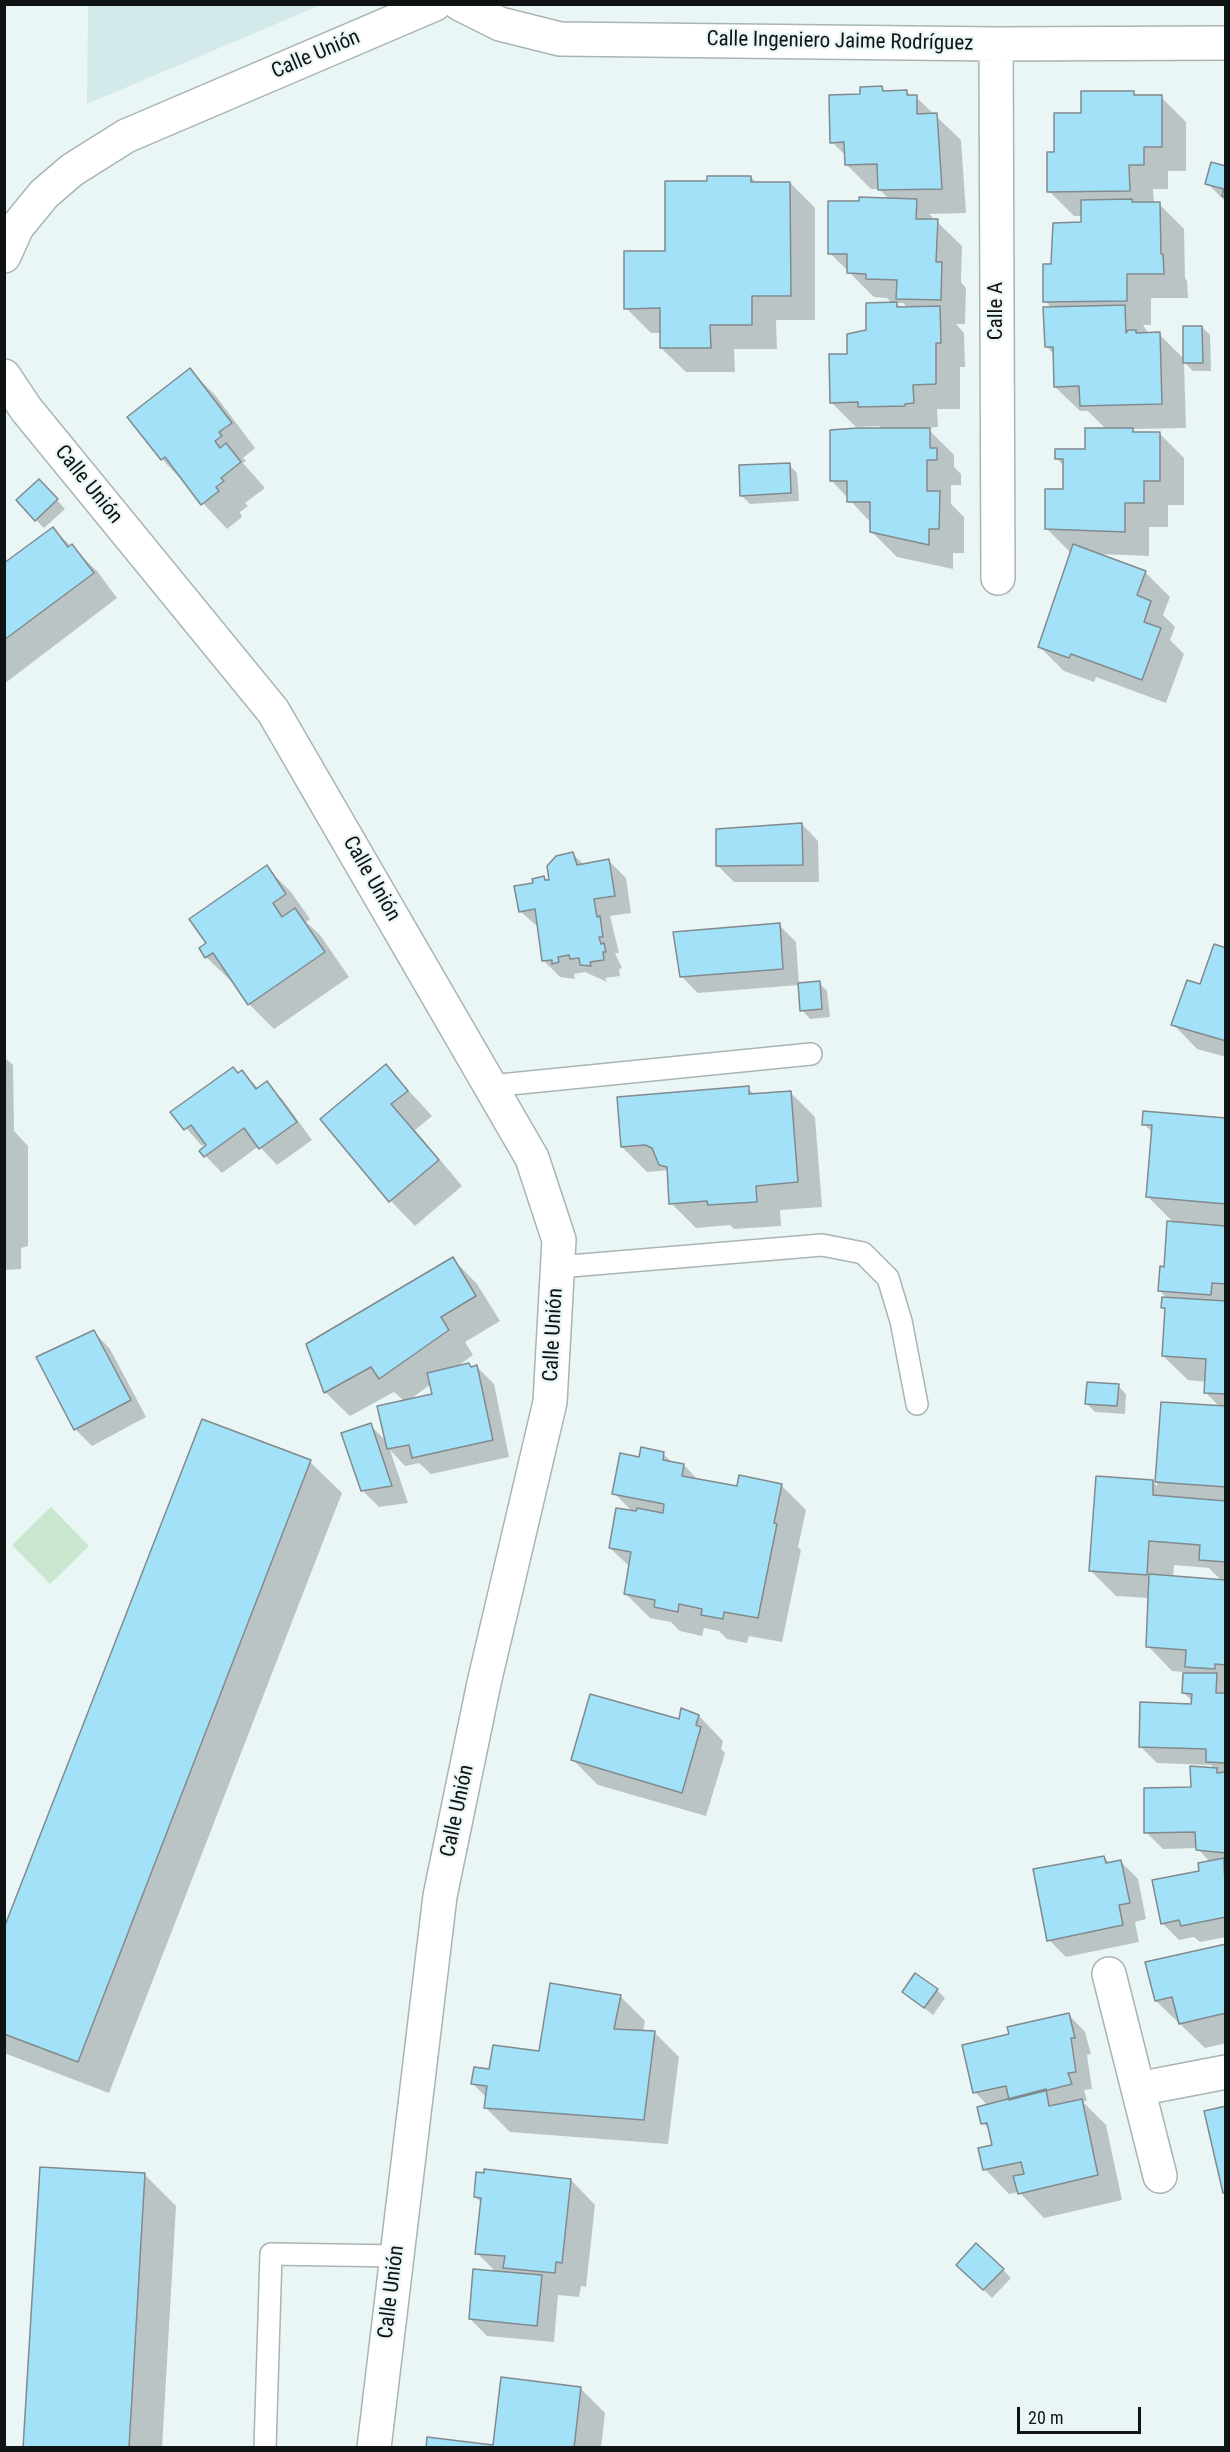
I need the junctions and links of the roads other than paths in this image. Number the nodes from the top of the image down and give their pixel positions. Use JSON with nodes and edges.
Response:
{"nodes":[{"id":1,"x":435,"y":4,"type":"edge"},
{"id":2,"x":460,"y":4,"type":"edge"},
{"id":3,"x":996,"y":44,"type":"junction"},
{"id":4,"x":1226,"y":44,"type":"edge"},
{"id":5,"x":4,"y":256,"type":"edge"},
{"id":6,"x":4,"y":375,"type":"edge"},
{"id":7,"x":998,"y":578,"type":"dead end"},
{"id":8,"x":811,"y":1054,"type":"dead end"},
{"id":9,"x":490,"y":1086,"type":"junction"},
{"id":10,"x":558,"y":1267,"type":"junction"},
{"id":11,"x":917,"y":1404,"type":"dead end"},
{"id":12,"x":1109,"y":1974,"type":"dead end"},
{"id":13,"x":1226,"y":2072,"type":"edge"},
{"id":14,"x":1138,"y":2089,"type":"junction"},
{"id":15,"x":1160,"y":2176,"type":"dead end"},
{"id":16,"x":397,"y":2256,"type":"junction"},
{"id":17,"x":265,"y":2448,"type":"edge"},
{"id":18,"x":374,"y":2448,"type":"edge"}],
"edges":[{"from":1,"to":5,"type":"street","name":"Calle Unión"},
{"from":2,"to":3,"type":"street","name":"Calle Ingeniero Jaime Rodríguez"},
{"from":3,"to":4,"type":"street","name":"Calle Ingeniero Jaime Rodríguez"},
{"from":3,"to":7,"type":"street","name":"Calle A"},
{"from":6,"to":9,"type":"street","name":"Calle Unión"},
{"from":8,"to":9,"type":"lane"},
{"from":9,"to":10,"type":"street","name":"Calle Unión"},
{"from":10,"to":11,"type":"lane"},
{"from":10,"to":16,"type":"street","name":"Calle Unión"},
{"from":12,"to":14,"type":"street"},
{"from":13,"to":14,"type":"street"},
{"from":14,"to":15,"type":"street"},
{"from":16,"to":17,"type":"lane"},
{"from":16,"to":18,"type":"street","name":"Calle Unión"}]}
